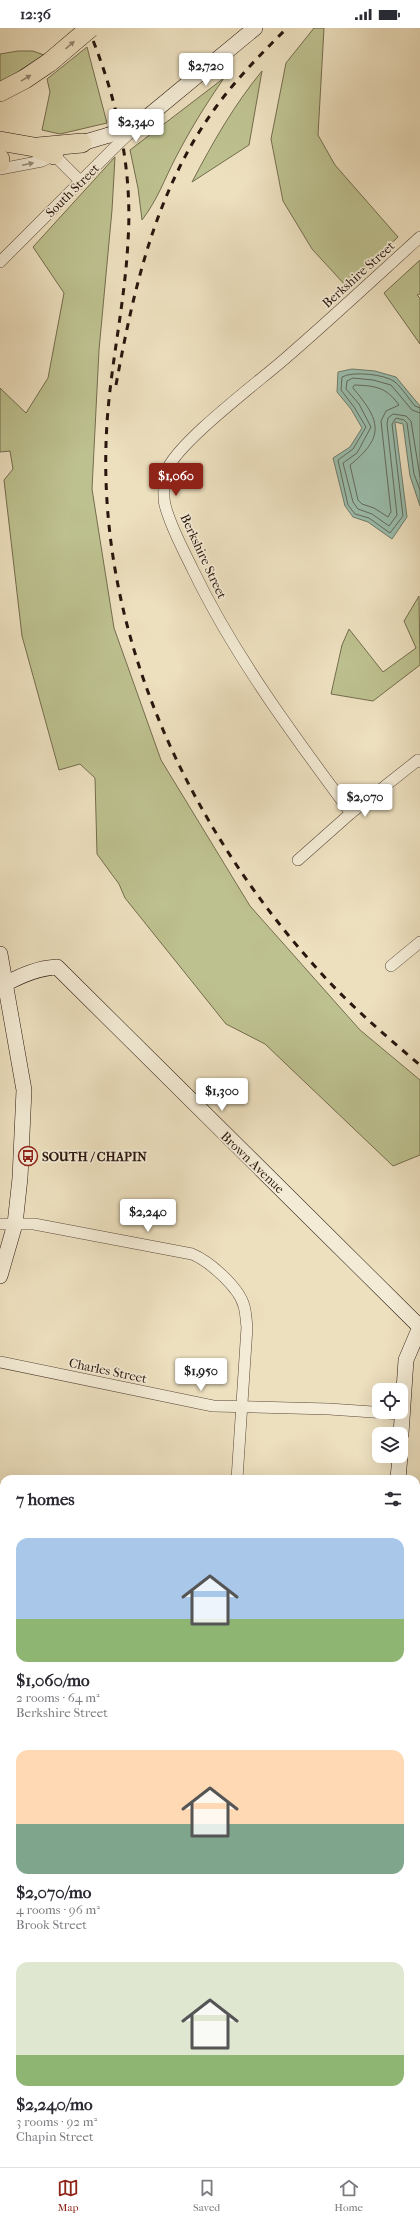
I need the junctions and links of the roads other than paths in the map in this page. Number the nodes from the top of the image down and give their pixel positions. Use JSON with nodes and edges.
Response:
{"nodes":[{"id":1,"x":90,"y":28,"type":"edge"},
{"id":2,"x":255,"y":28,"type":"edge"},
{"id":3,"x":0,"y":92,"type":"edge"},
{"id":4,"x":0,"y":141,"type":"edge"},
{"id":5,"x":113,"y":141,"type":"junction"},
{"id":6,"x":82,"y":143,"type":"junction"},
{"id":7,"x":34,"y":147,"type":"junction"},
{"id":8,"x":54,"y":155,"type":"junction"},
{"id":9,"x":0,"y":159,"type":"edge"},
{"id":10,"x":0,"y":163,"type":"edge"},
{"id":11,"x":0,"y":169,"type":"edge"},
{"id":12,"x":80,"y":181,"type":"junction"},
{"id":13,"x":420,"y":236,"type":"edge"},
{"id":14,"x":0,"y":262,"type":"edge"},
{"id":15,"x":419,"y":761,"type":"edge"},
{"id":16,"x":351,"y":813,"type":"junction"},
{"id":17,"x":298,"y":860,"type":"dead end"},
{"id":18,"x":420,"y":942,"type":"edge"},
{"id":19,"x":0,"y":954,"type":"edge"},
{"id":20,"x":391,"y":966,"type":"dead end"},
{"id":21,"x":3,"y":985,"type":"edge"},
{"id":22,"x":0,"y":1224,"type":"edge"},
{"id":23,"x":15,"y":1224,"type":"junction"},
{"id":24,"x":0,"y":1276,"type":"edge"},
{"id":25,"x":420,"y":1327,"type":"edge"},
{"id":26,"x":0,"y":1362,"type":"edge"},
{"id":27,"x":404,"y":1383,"type":"edge"},
{"id":28,"x":240,"y":1407,"type":"junction"},
{"id":29,"x":372,"y":1412,"type":"edge"},
{"id":30,"x":399,"y":1463,"type":"edge"},
{"id":31,"x":237,"y":1475,"type":"edge"},
{"id":32,"x":398,"y":1475,"type":"edge"}],
"edges":[{"from":3,"to":1,"type":"highway","one_way":true,"bridge":true},
{"from":2,"to":5,"type":"street","bridge":true},
{"from":4,"to":7,"type":"highway"},
{"from":5,"to":6,"type":"street"},
{"from":5,"to":12,"type":"street","name":"South Street"},
{"from":6,"to":7,"type":"highway"},
{"from":6,"to":8,"type":"street"},
{"from":7,"to":8,"type":"highway"},
{"from":11,"to":8,"type":"street","one_way":true},
{"from":8,"to":12,"type":"street"},
{"from":9,"to":10,"type":"highway"},
{"from":12,"to":14,"type":"street","name":"South Street"},
{"from":13,"to":16,"type":"street","name":"Berkshire Street"},
{"from":15,"to":16,"type":"street"},
{"from":16,"to":17,"type":"street"},
{"from":18,"to":20,"type":"street"},
{"from":19,"to":21,"type":"street"},
{"from":21,"to":23,"type":"street"},
{"from":21,"to":25,"type":"street","name":"Brown Avenue"},
{"from":22,"to":23,"type":"street"},
{"from":23,"to":24,"type":"street"},
{"from":23,"to":28,"type":"street"},
{"from":25,"to":27,"type":"street"},
{"from":26,"to":28,"type":"street","name":"Charles Street"},
{"from":28,"to":29,"type":"street","name":"Charles Street"},
{"from":28,"to":31,"type":"street"},
{"from":30,"to":32,"type":"street"}]}
